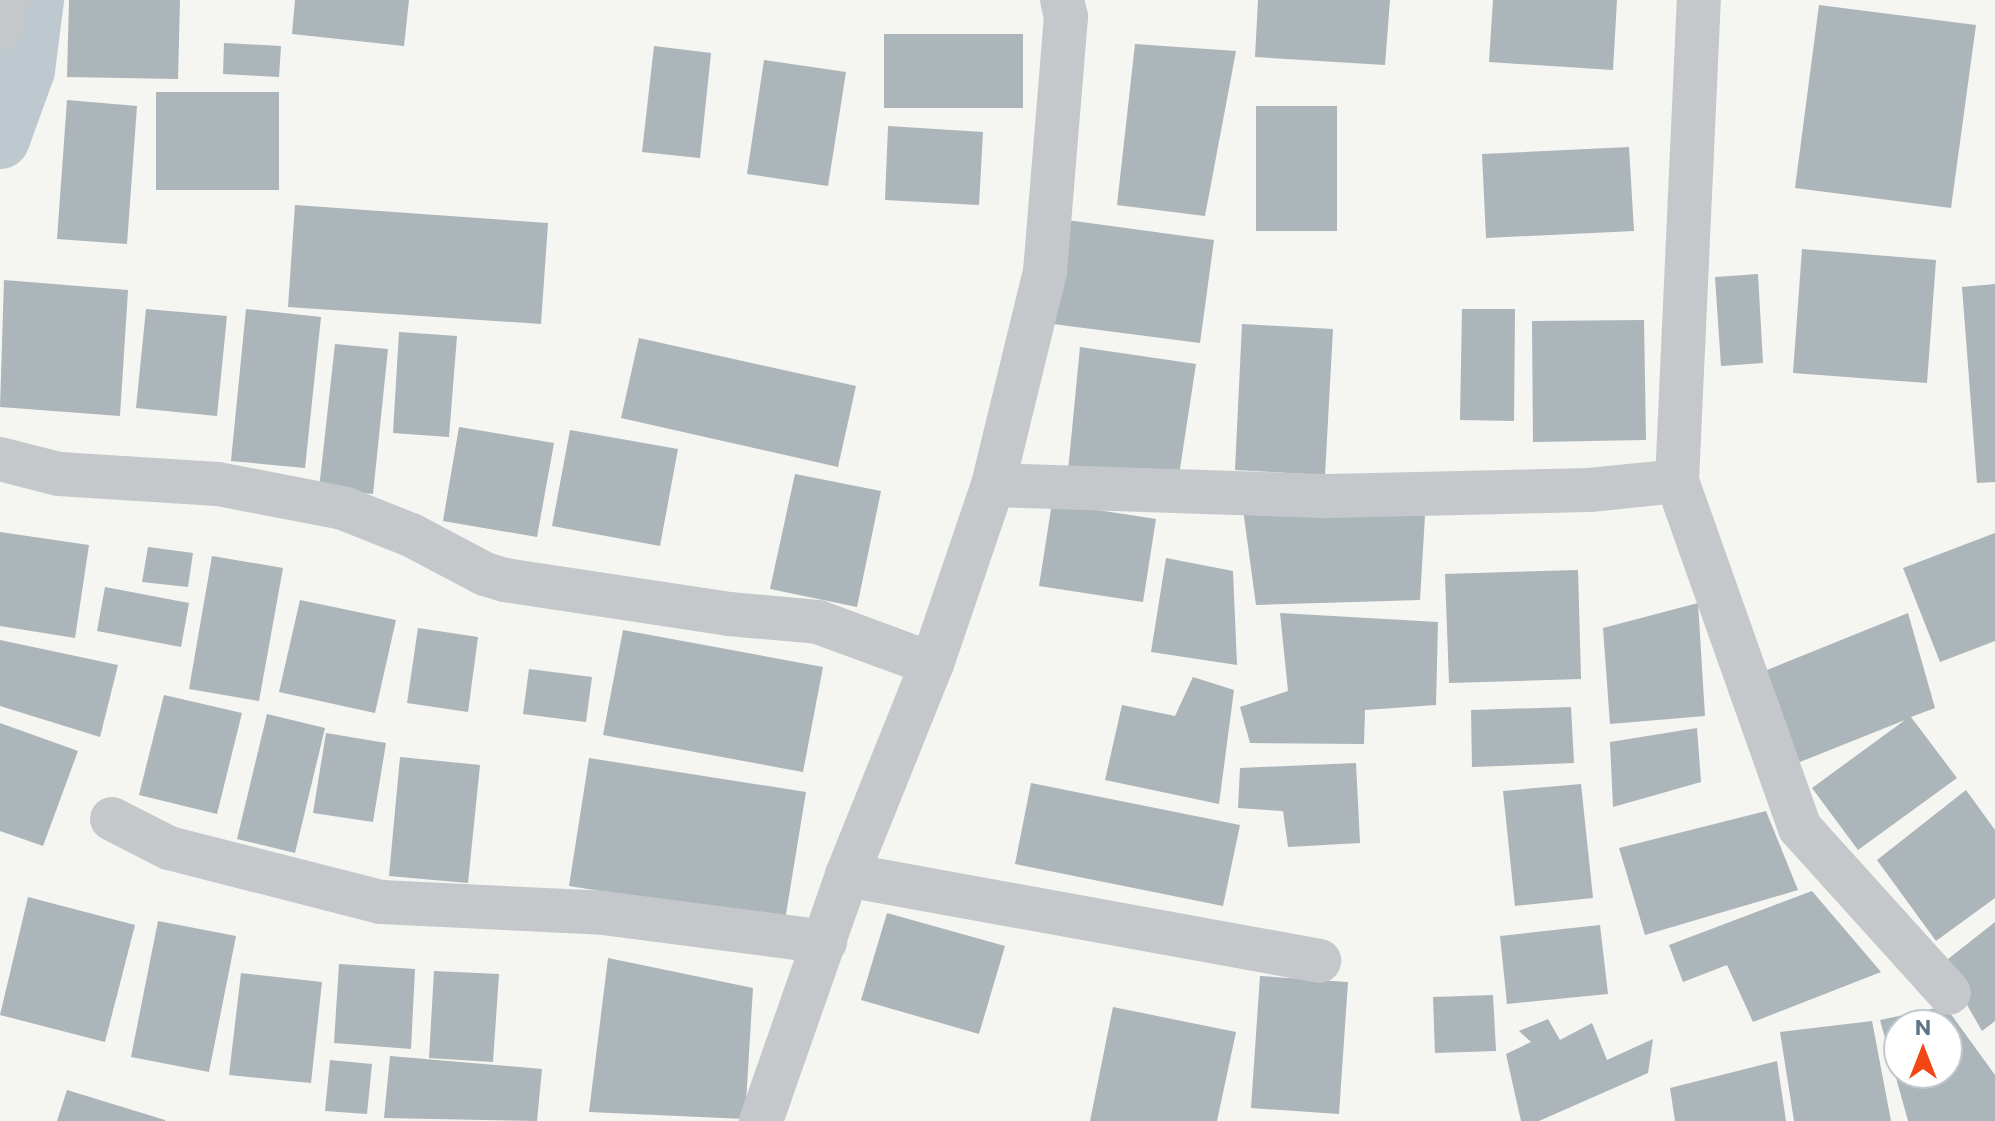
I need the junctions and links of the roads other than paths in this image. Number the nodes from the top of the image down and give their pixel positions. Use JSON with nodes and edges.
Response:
{"nodes":[{"id":1,"x":7,"y":0,"type":"edge"},
{"id":2,"x":1062,"y":0,"type":"edge"},
{"id":3,"x":1699,"y":0,"type":"edge"},
{"id":4,"x":0,"y":29,"type":"edge"},
{"id":5,"x":0,"y":459,"type":"edge"},
{"id":6,"x":1677,"y":481,"type":"junction"},
{"id":7,"x":993,"y":485,"type":"junction"},
{"id":8,"x":932,"y":664,"type":"junction"},
{"id":9,"x":112,"y":819,"type":"dead end"},
{"id":10,"x":847,"y":875,"type":"junction"},
{"id":11,"x":825,"y":942,"type":"junction"},
{"id":12,"x":1319,"y":961,"type":"dead end"},
{"id":13,"x":1949,"y":993,"type":"dead end"},
{"id":14,"x":761,"y":1121,"type":"edge"}],
"edges":[{"from":1,"to":4,"type":"street"},
{"from":2,"to":7,"type":"street"},
{"from":3,"to":6,"type":"street"},
{"from":5,"to":8,"type":"street"},
{"from":6,"to":7,"type":"street"},
{"from":6,"to":13,"type":"street"},
{"from":7,"to":8,"type":"street"},
{"from":8,"to":10,"type":"street"},
{"from":9,"to":11,"type":"street"},
{"from":10,"to":11,"type":"street"},
{"from":10,"to":12,"type":"street"},
{"from":11,"to":14,"type":"street"}]}
